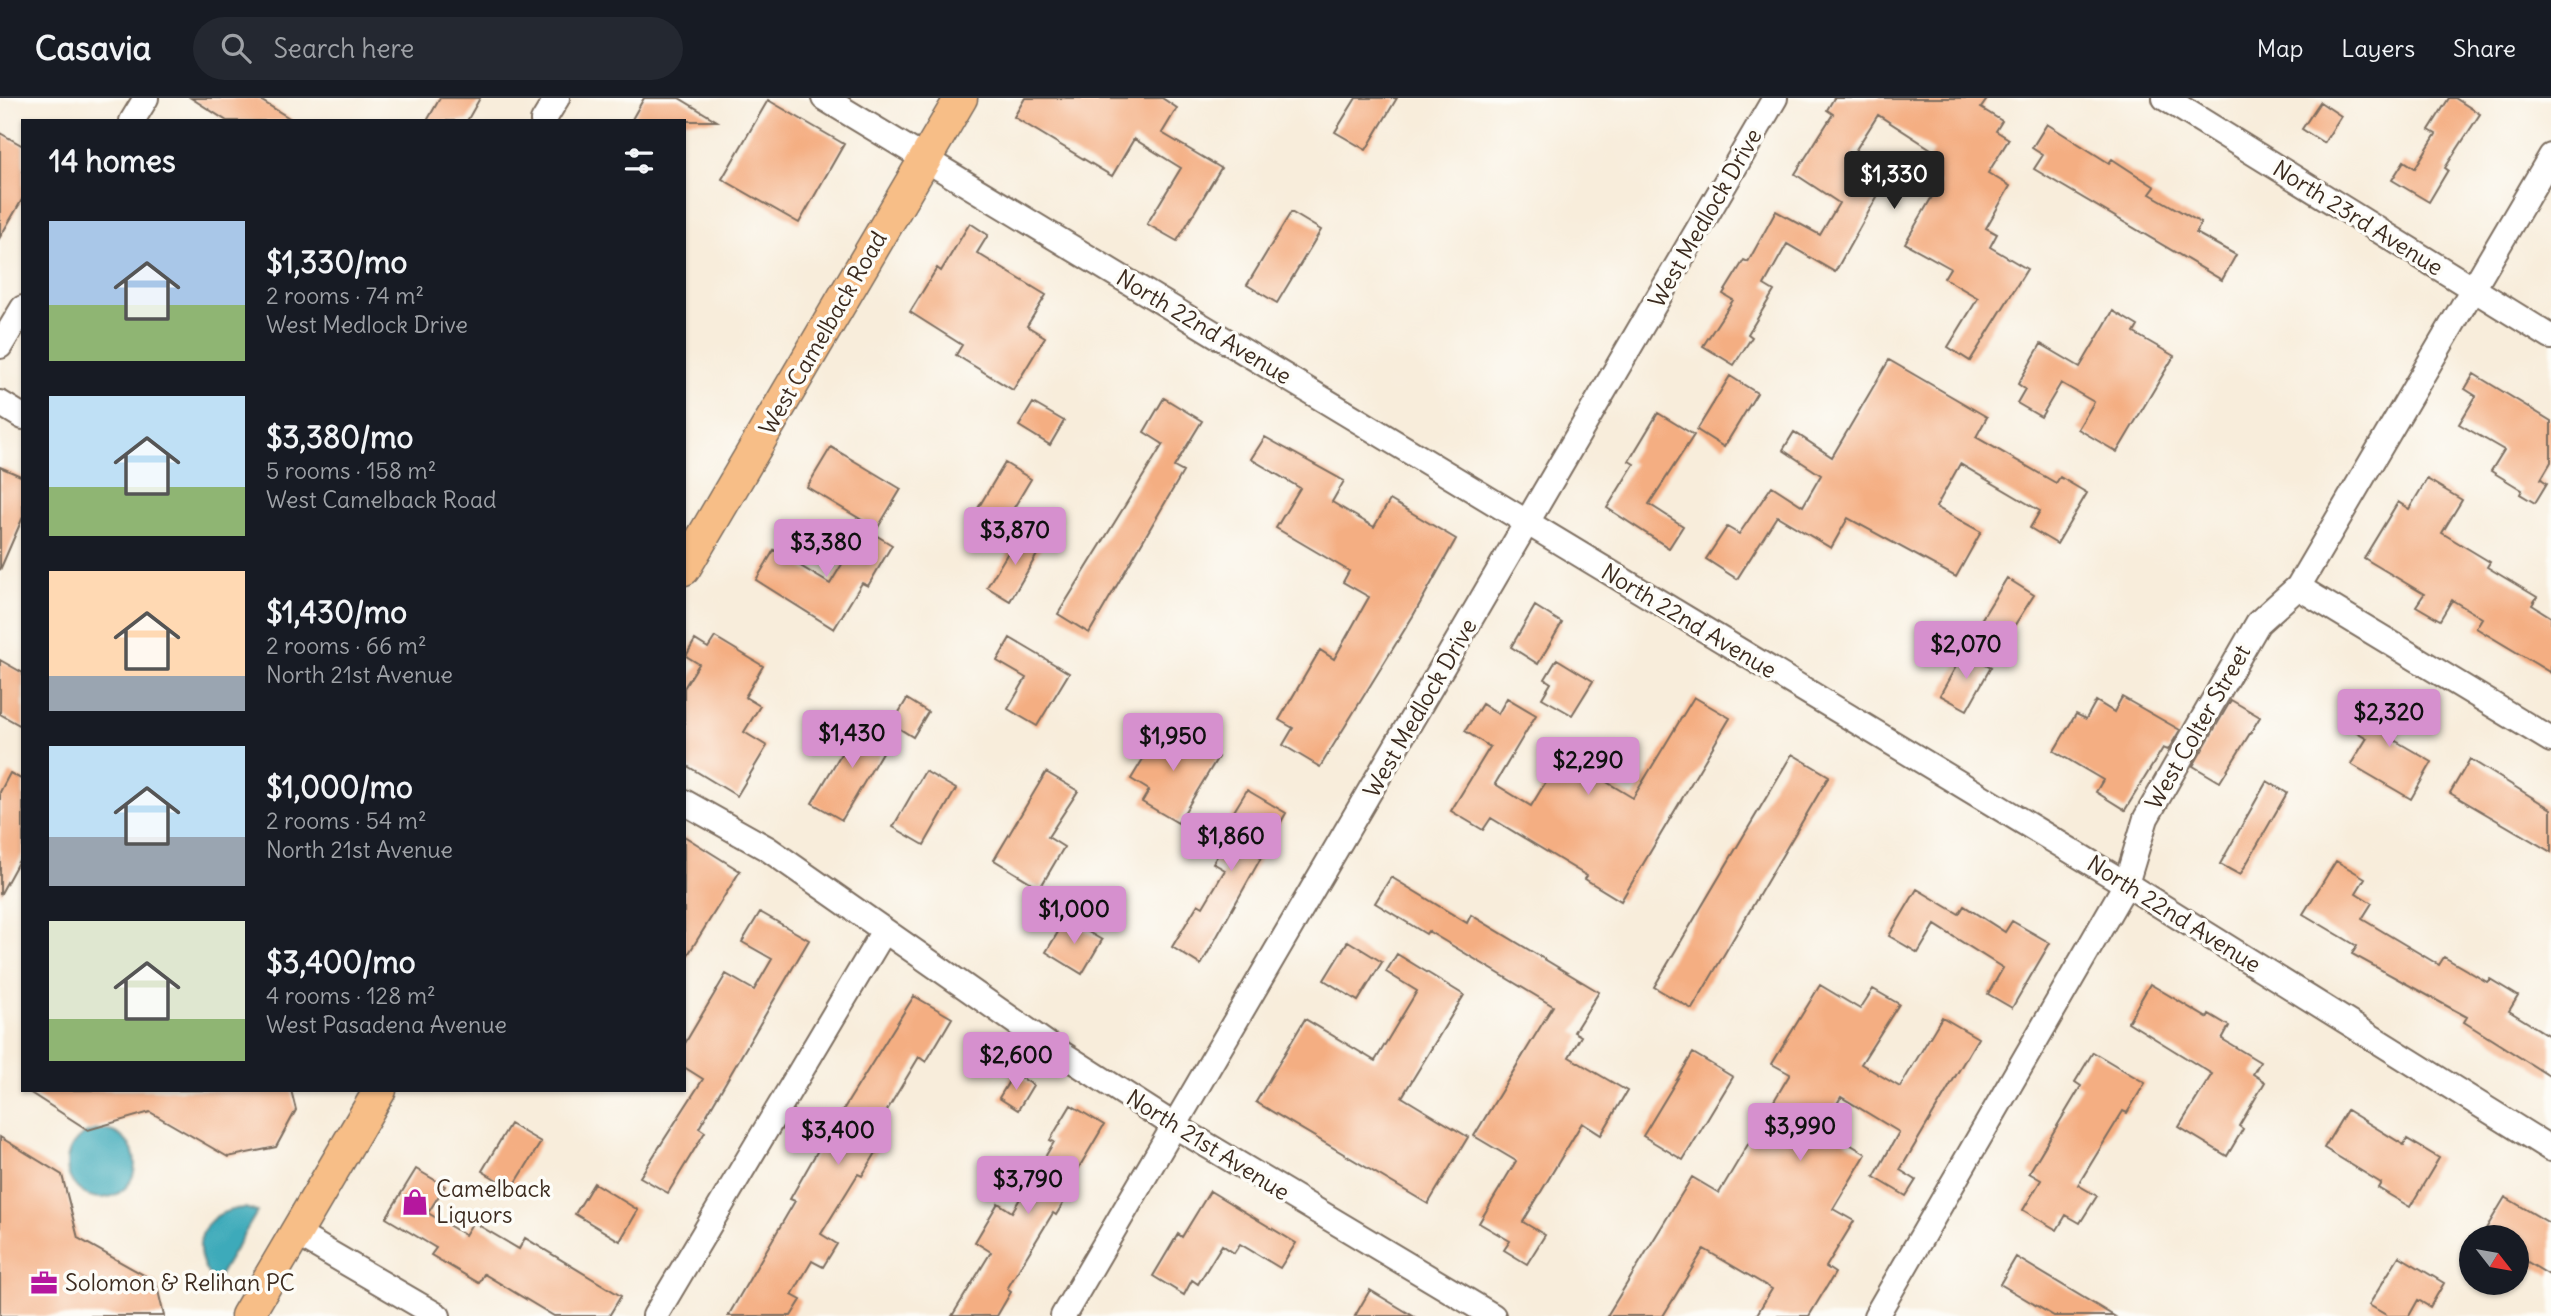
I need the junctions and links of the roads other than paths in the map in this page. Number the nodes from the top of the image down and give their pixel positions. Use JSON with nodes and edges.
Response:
{"nodes":[{"id":1,"x":146,"y":98,"type":"edge"},
{"id":2,"x":556,"y":98,"type":"edge"},
{"id":3,"x":824,"y":98,"type":"edge"},
{"id":4,"x":961,"y":98,"type":"edge"},
{"id":5,"x":1775,"y":98,"type":"edge"},
{"id":6,"x":2165,"y":98,"type":"edge"},
{"id":7,"x":133,"y":119,"type":"edge"},
{"id":8,"x":544,"y":119,"type":"edge"},
{"id":9,"x":2551,"y":156,"type":"edge"},
{"id":10,"x":926,"y":159,"type":"junction"},
{"id":11,"x":2474,"y":289,"type":"junction"},
{"id":12,"x":21,"y":311,"type":"edge"},
{"id":13,"x":2551,"y":337,"type":"edge"},
{"id":14,"x":0,"y":346,"type":"edge"},
{"id":15,"x":0,"y":403,"type":"edge"},
{"id":16,"x":21,"y":416,"type":"edge"},
{"id":17,"x":1527,"y":524,"type":"junction"},
{"id":18,"x":686,"y":566,"type":"edge"},
{"id":19,"x":2298,"y":587,"type":"junction"},
{"id":20,"x":2551,"y":740,"type":"edge"},
{"id":21,"x":686,"y":803,"type":"edge"},
{"id":22,"x":2126,"y":884,"type":"junction"},
{"id":23,"x":884,"y":932,"type":"junction"},
{"id":24,"x":379,"y":1092,"type":"edge"},
{"id":25,"x":1175,"y":1126,"type":"junction"},
{"id":26,"x":2551,"y":1149,"type":"edge"},
{"id":27,"x":297,"y":1234,"type":"junction"},
{"id":28,"x":1477,"y":1312,"type":"edge"},
{"id":29,"x":247,"y":1316,"type":"edge"},
{"id":30,"x":438,"y":1316,"type":"edge"},
{"id":31,"x":655,"y":1316,"type":"edge"},
{"id":32,"x":1063,"y":1316,"type":"edge"},
{"id":33,"x":1875,"y":1316,"type":"edge"}],
"edges":[{"from":1,"to":7,"type":"street"},
{"from":2,"to":8,"type":"street"},
{"from":3,"to":10,"type":"street","name":"North 22nd Avenue"},
{"from":4,"to":10,"type":"main road","name":"West Camelback Road"},
{"from":5,"to":17,"type":"street","name":"West Medlock Drive"},
{"from":6,"to":11,"type":"street","name":"North 23rd Avenue"},
{"from":9,"to":11,"type":"street","name":"West Colter Street"},
{"from":10,"to":17,"type":"street","name":"North 22nd Avenue"},
{"from":10,"to":18,"type":"main road","name":"West Camelback Road"},
{"from":11,"to":13,"type":"street","name":"North 23rd Avenue"},
{"from":11,"to":19,"type":"street","name":"West Colter Street"},
{"from":12,"to":14,"type":"street"},
{"from":15,"to":16,"type":"street"},
{"from":17,"to":22,"type":"street","name":"North 22nd Avenue"},
{"from":17,"to":25,"type":"street","name":"West Medlock Drive"},
{"from":19,"to":20,"type":"street"},
{"from":19,"to":22,"type":"street","name":"West Colter Street"},
{"from":21,"to":23,"type":"street","name":"North 21st Avenue"},
{"from":22,"to":26,"type":"street","name":"North 22nd Avenue"},
{"from":22,"to":33,"type":"street","name":"West Colter Street"},
{"from":23,"to":25,"type":"street","name":"North 21st Avenue"},
{"from":23,"to":31,"type":"street"},
{"from":24,"to":27,"type":"main road"},
{"from":25,"to":28,"type":"street","name":"North 21st Avenue"},
{"from":25,"to":32,"type":"street","name":"West Medlock Drive"},
{"from":27,"to":29,"type":"main road"},
{"from":27,"to":30,"type":"street"}]}
